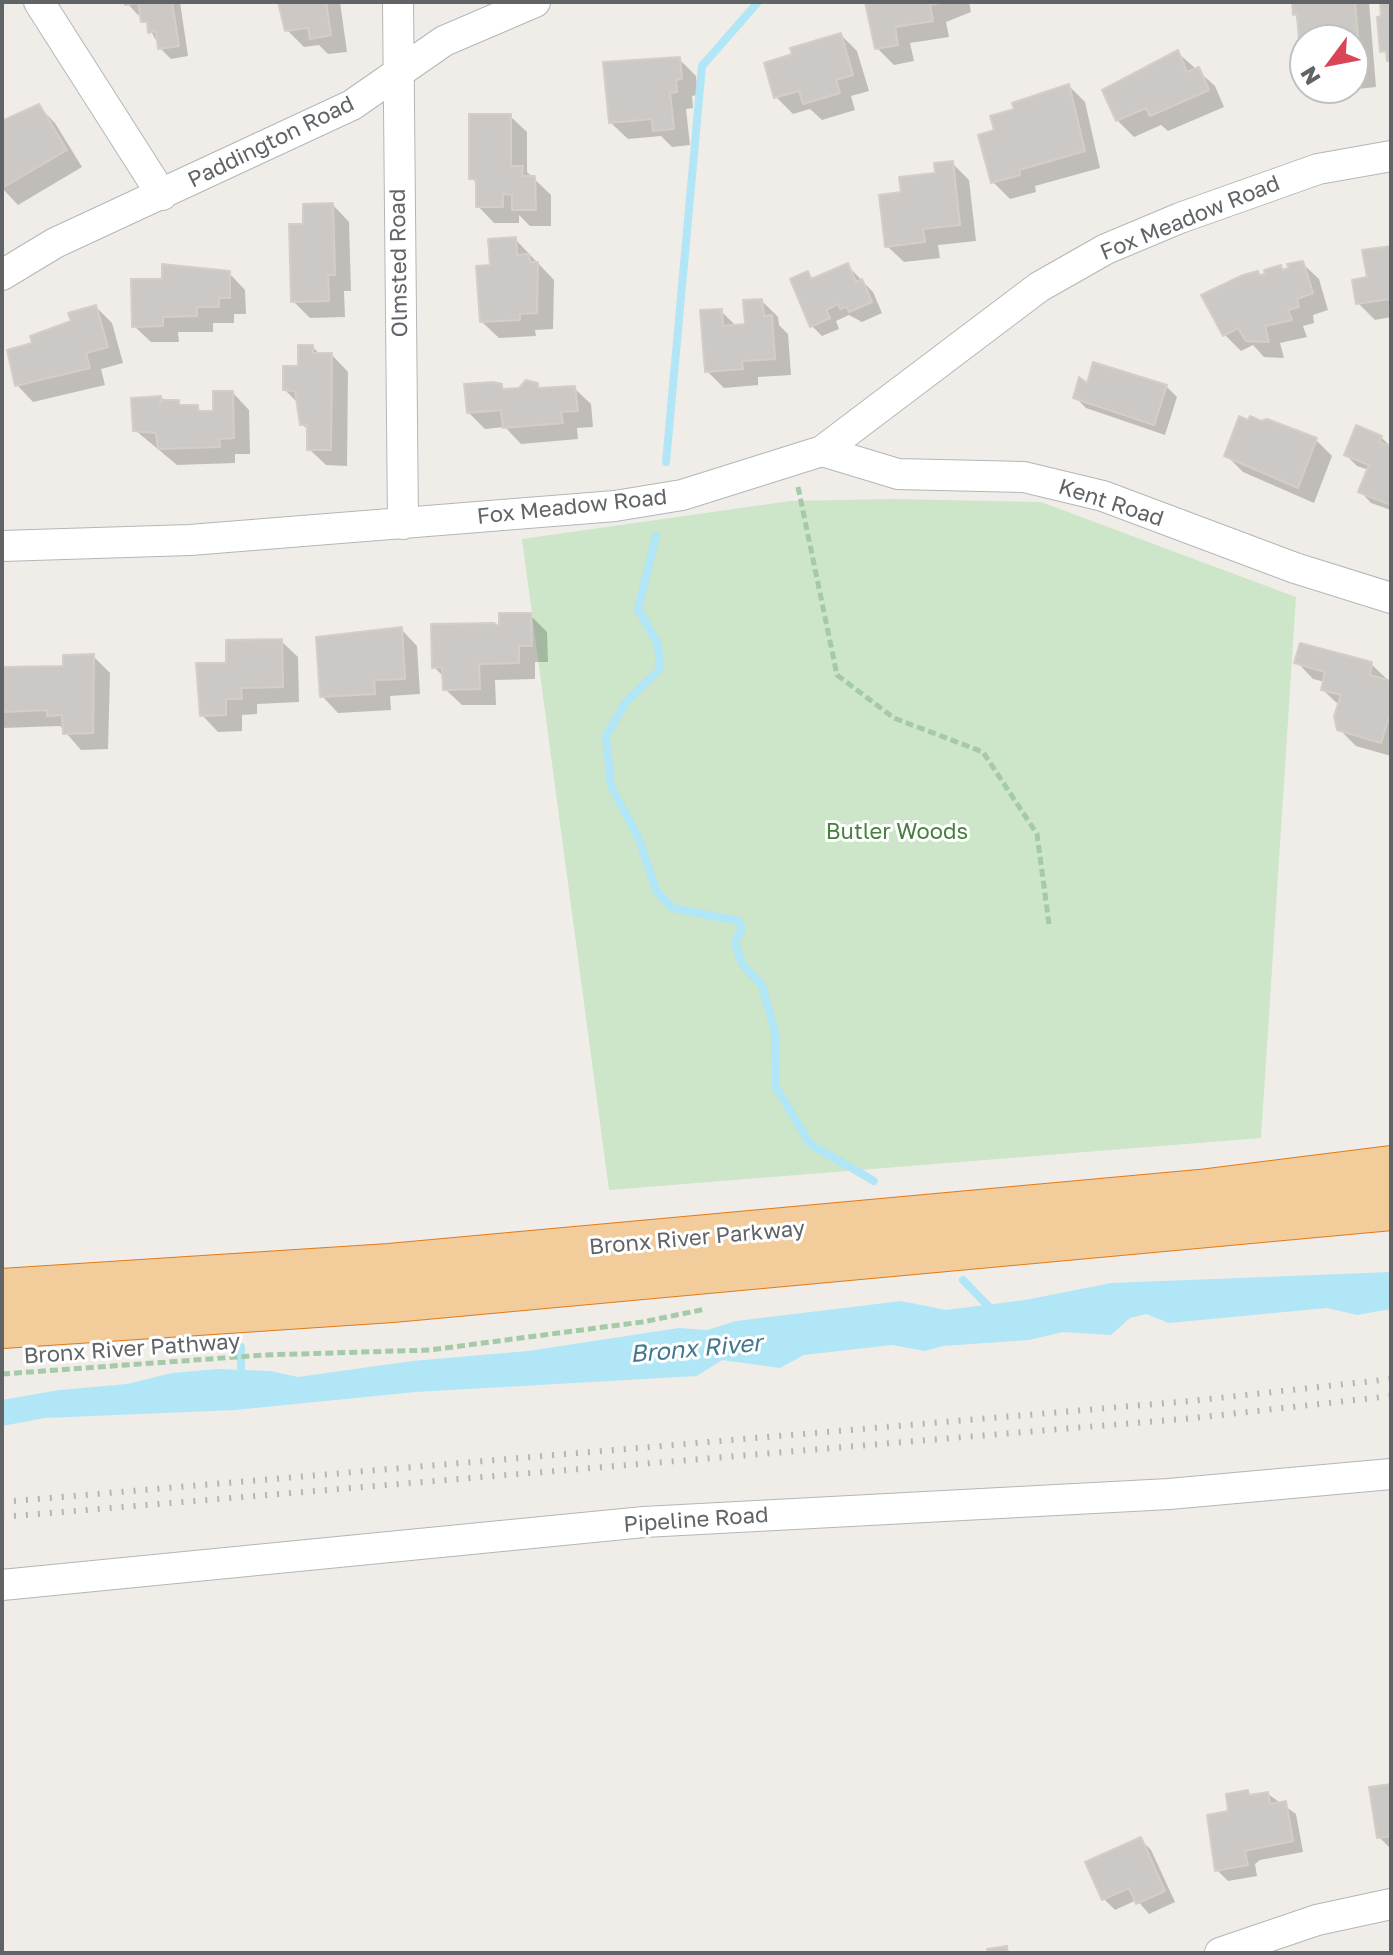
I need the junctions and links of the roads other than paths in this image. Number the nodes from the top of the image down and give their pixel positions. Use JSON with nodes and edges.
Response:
{"nodes":[{"id":1,"x":39,"y":2,"type":"edge"},
{"id":2,"x":398,"y":2,"type":"edge"},
{"id":3,"x":535,"y":2,"type":"edge"},
{"id":4,"x":398,"y":70,"type":"junction"},
{"id":5,"x":1391,"y":156,"type":"edge"},
{"id":6,"x":162,"y":195,"type":"junction"},
{"id":7,"x":2,"y":275,"type":"edge"},
{"id":8,"x":822,"y":451,"type":"junction"},
{"id":9,"x":403,"y":524,"type":"junction"},
{"id":10,"x":2,"y":546,"type":"edge"},
{"id":11,"x":1391,"y":598,"type":"edge"},
{"id":12,"x":1391,"y":1168,"type":"edge"},
{"id":13,"x":1391,"y":1208,"type":"edge"},
{"id":14,"x":2,"y":1291,"type":"edge"},
{"id":15,"x":2,"y":1326,"type":"edge"},
{"id":16,"x":1391,"y":1474,"type":"edge"},
{"id":17,"x":2,"y":1585,"type":"edge"},
{"id":18,"x":1391,"y":1904,"type":"edge"},
{"id":19,"x":1220,"y":1953,"type":"edge"}],
"edges":[{"from":1,"to":6,"type":"street"},
{"from":2,"to":4,"type":"street","name":"Olmsted Road"},
{"from":3,"to":4,"type":"street","name":"Paddington Road"},
{"from":4,"to":6,"type":"street","name":"Paddington Road"},
{"from":4,"to":9,"type":"street","name":"Olmsted Road"},
{"from":5,"to":8,"type":"street","name":"Fox Meadow Road"},
{"from":6,"to":7,"type":"street","name":"Paddington Road"},
{"from":8,"to":9,"type":"street","name":"Fox Meadow Road"},
{"from":8,"to":11,"type":"street","name":"Kent Road"},
{"from":9,"to":10,"type":"street","name":"Fox Meadow Road"},
{"from":12,"to":14,"type":"highway","name":"Bronx River Parkway"},
{"from":13,"to":15,"type":"highway","name":"Bronx River Parkway"},
{"from":16,"to":17,"type":"street","name":"Pipeline Road"},
{"from":18,"to":19,"type":"street"}]}
